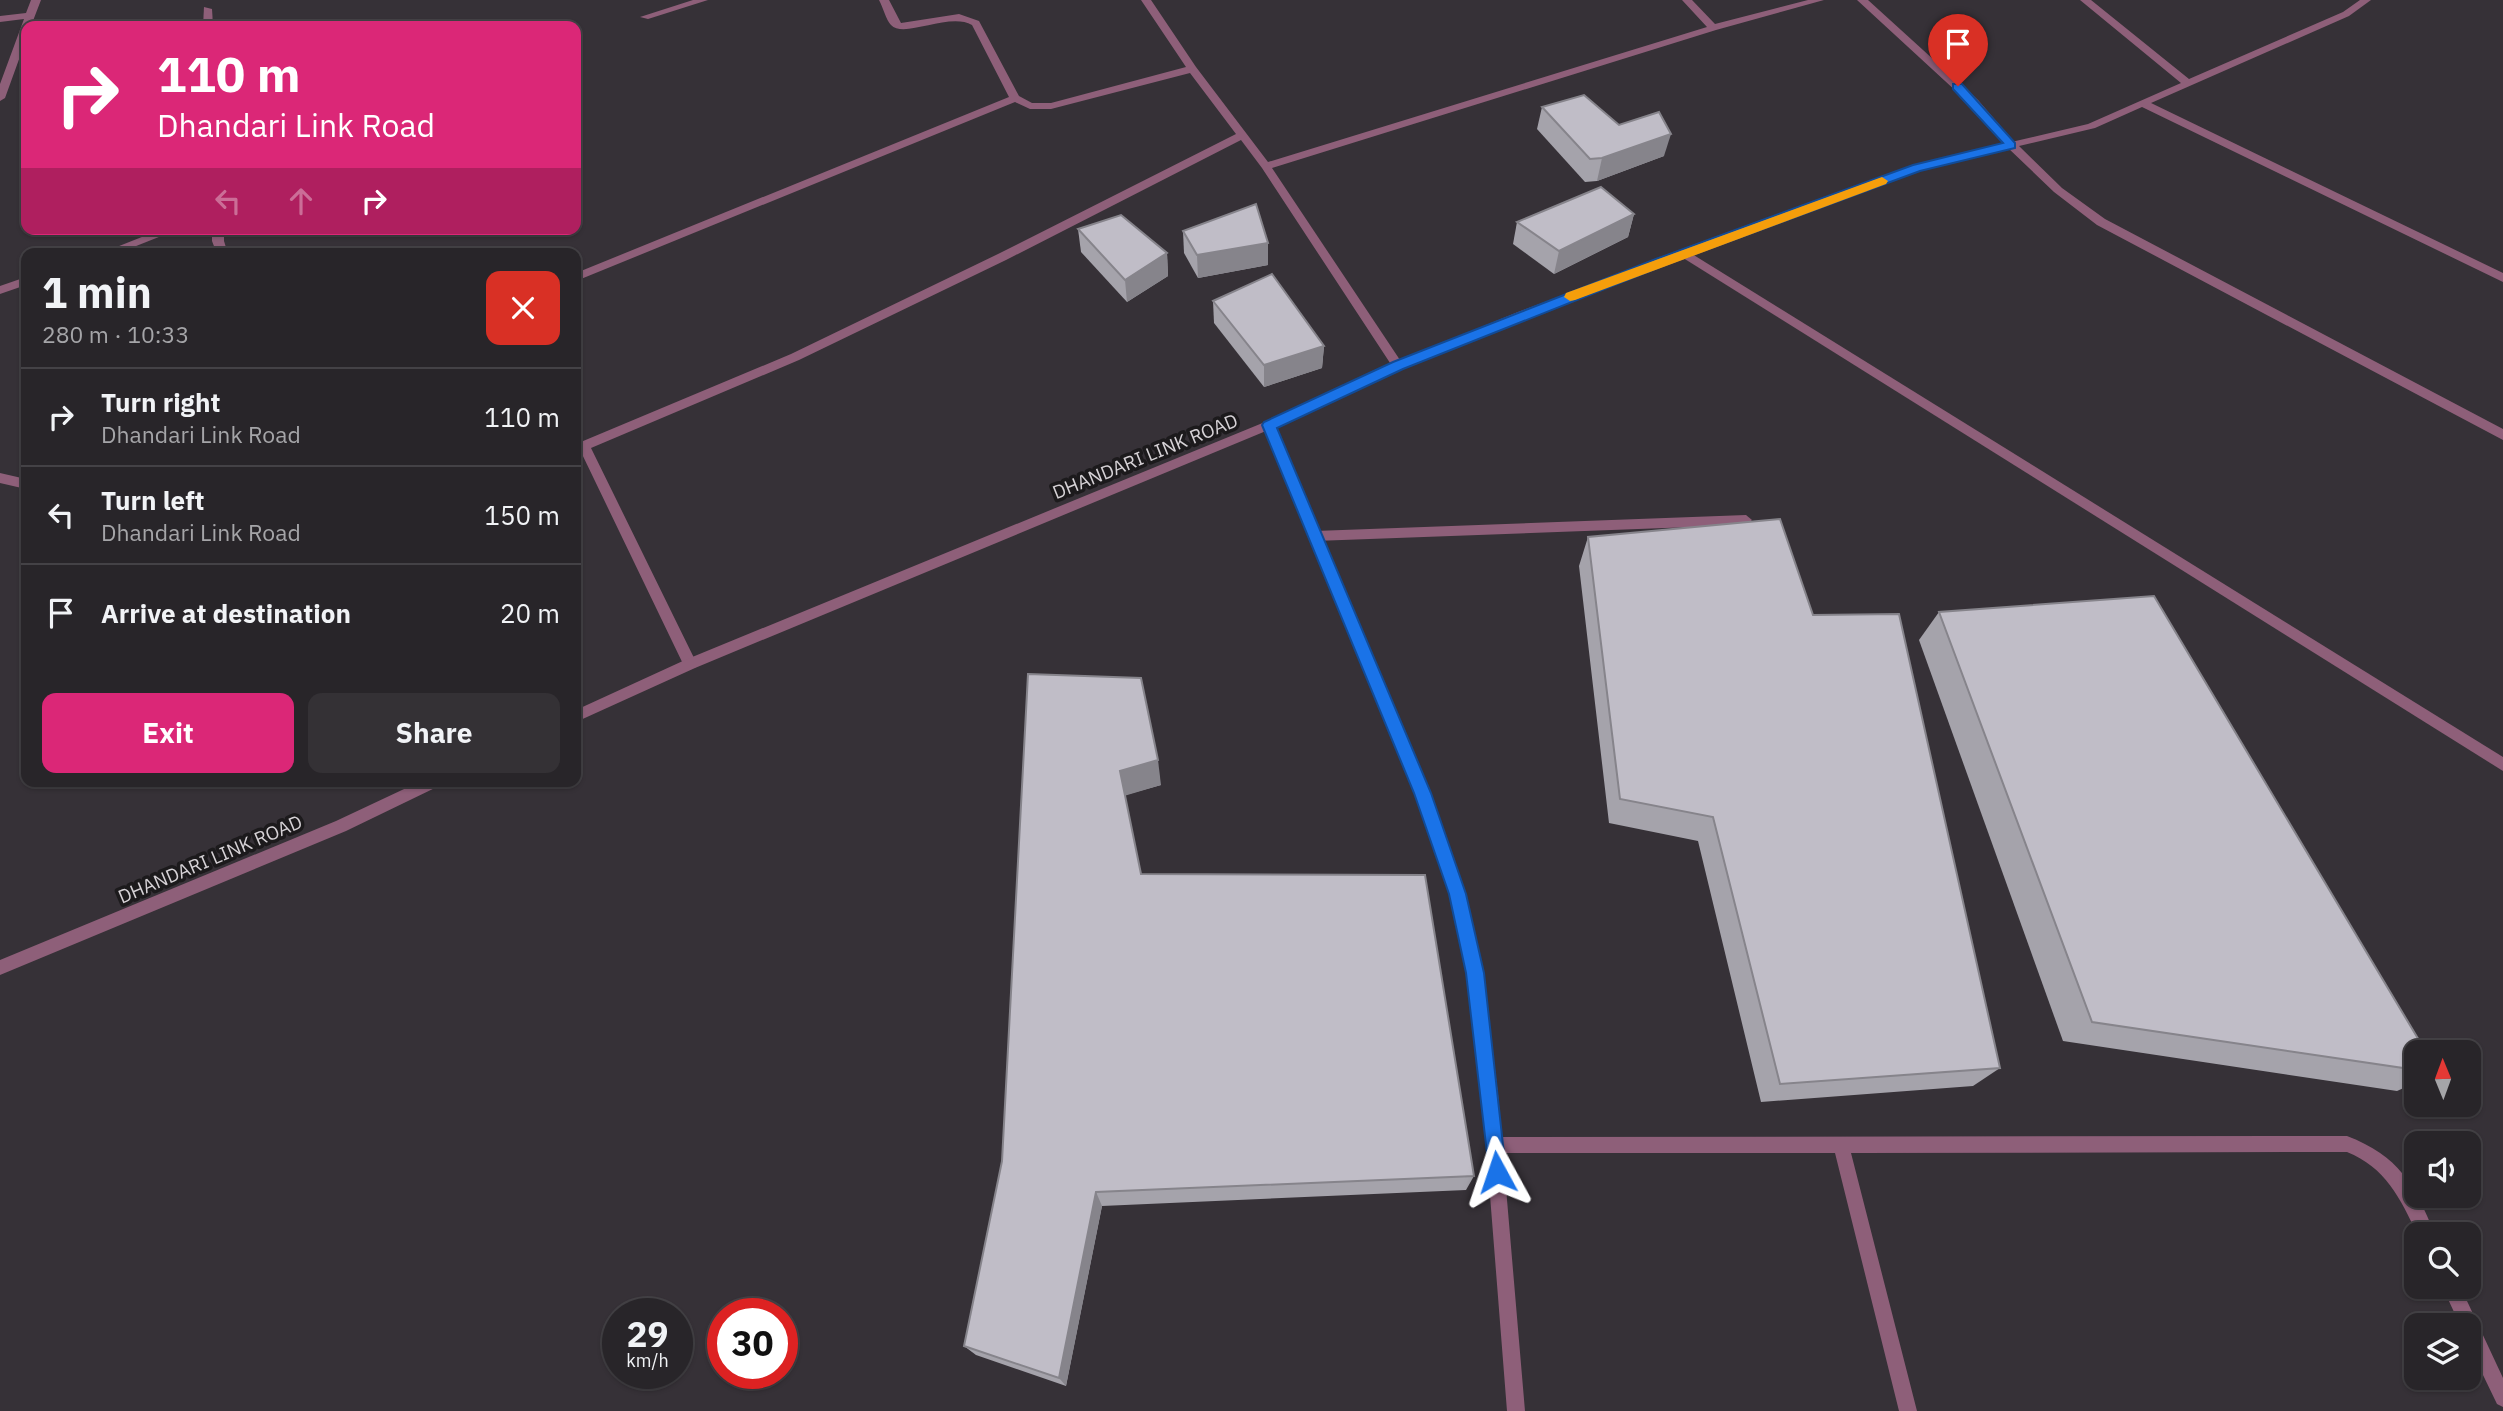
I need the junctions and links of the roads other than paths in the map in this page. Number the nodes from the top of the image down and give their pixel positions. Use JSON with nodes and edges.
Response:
{"nodes":[{"id":1,"x":36,"y":0,"type":"edge"},
{"id":2,"x":703,"y":0,"type":"edge"},
{"id":3,"x":884,"y":0,"type":"edge"},
{"id":4,"x":1146,"y":0,"type":"edge"},
{"id":5,"x":1687,"y":0,"type":"edge"},
{"id":6,"x":1819,"y":0,"type":"edge"},
{"id":7,"x":1862,"y":0,"type":"edge"},
{"id":8,"x":2085,"y":0,"type":"edge"},
{"id":9,"x":2366,"y":0,"type":"edge"},
{"id":10,"x":208,"y":9,"type":"dead end"},
{"id":11,"x":29,"y":16,"type":"junction"},
{"id":12,"x":645,"y":17,"type":"dead end"},
{"id":13,"x":0,"y":19,"type":"edge"},
{"id":14,"x":27,"y":21,"type":"edge"},
{"id":15,"x":208,"y":21,"type":"edge"},
{"id":16,"x":1713,"y":28,"type":"junction"},
{"id":17,"x":21,"y":39,"type":"edge"},
{"id":18,"x":1192,"y":69,"type":"junction"},
{"id":19,"x":2188,"y":83,"type":"junction"},
{"id":20,"x":0,"y":98,"type":"edge"},
{"id":21,"x":1015,"y":98,"type":"junction"},
{"id":22,"x":2144,"y":104,"type":"junction"},
{"id":23,"x":1243,"y":135,"type":"junction"},
{"id":24,"x":2011,"y":145,"type":"junction"},
{"id":25,"x":1266,"y":166,"type":"junction"},
{"id":26,"x":157,"y":235,"type":"edge"},
{"id":27,"x":121,"y":248,"type":"edge"},
{"id":28,"x":1684,"y":253,"type":"junction"},
{"id":29,"x":581,"y":274,"type":"edge"},
{"id":30,"x":2503,"y":278,"type":"edge"},
{"id":31,"x":21,"y":283,"type":"edge"},
{"id":32,"x":0,"y":290,"type":"edge"},
{"id":33,"x":1398,"y":366,"type":"junction"},
{"id":34,"x":1269,"y":425,"type":"junction"},
{"id":35,"x":2503,"y":435,"type":"edge"},
{"id":36,"x":581,"y":447,"type":"edge"},
{"id":37,"x":581,"y":449,"type":"edge"},
{"id":38,"x":0,"y":478,"type":"edge"},
{"id":39,"x":21,"y":483,"type":"edge"},
{"id":40,"x":1746,"y":520,"type":"edge"},
{"id":41,"x":1315,"y":536,"type":"junction"},
{"id":42,"x":690,"y":664,"type":"junction"},
{"id":43,"x":581,"y":714,"type":"edge"},
{"id":44,"x":2503,"y":765,"type":"edge"},
{"id":45,"x":423,"y":787,"type":"edge"},
{"id":46,"x":0,"y":968,"type":"edge"},
{"id":47,"x":1494,"y":1145,"type":"junction"},
{"id":48,"x":1842,"y":1145,"type":"junction"},
{"id":49,"x":2421,"y":1222,"type":"edge"},
{"id":50,"x":2481,"y":1351,"type":"edge"},
{"id":51,"x":2503,"y":1398,"type":"edge"},
{"id":52,"x":1516,"y":1411,"type":"edge"},
{"id":53,"x":1908,"y":1411,"type":"edge"}],
"edges":[{"from":1,"to":11,"type":"street"},
{"from":2,"to":12,"type":"street"},
{"from":3,"to":21,"type":"street"},
{"from":4,"to":18,"type":"street"},
{"from":5,"to":16,"type":"street"},
{"from":6,"to":16,"type":"street"},
{"from":7,"to":24,"type":"street"},
{"from":8,"to":19,"type":"street"},
{"from":9,"to":19,"type":"street","name":"DHANDARI LINK ROAD"},
{"from":10,"to":15,"type":"street"},
{"from":11,"to":13,"type":"street"},
{"from":11,"to":14,"type":"street"},
{"from":16,"to":25,"type":"street"},
{"from":17,"to":20,"type":"street"},
{"from":18,"to":21,"type":"street"},
{"from":18,"to":23,"type":"street"},
{"from":19,"to":22,"type":"street","name":"DHANDARI LINK ROAD"},
{"from":21,"to":29,"type":"street"},
{"from":22,"to":24,"type":"street","name":"DHANDARI LINK ROAD"},
{"from":22,"to":30,"type":"street"},
{"from":23,"to":25,"type":"street"},
{"from":23,"to":36,"type":"street"},
{"from":24,"to":28,"type":"street","name":"DHANDARI LINK ROAD"},
{"from":24,"to":35,"type":"street"},
{"from":25,"to":33,"type":"street"},
{"from":26,"to":27,"type":"street"},
{"from":28,"to":33,"type":"street","name":"DHANDARI LINK ROAD"},
{"from":28,"to":44,"type":"street"},
{"from":31,"to":32,"type":"street"},
{"from":33,"to":34,"type":"street","name":"DHANDARI LINK ROAD"},
{"from":34,"to":41,"type":"street"},
{"from":34,"to":42,"type":"street","name":"DHANDARI LINK ROAD"},
{"from":37,"to":42,"type":"street"},
{"from":38,"to":39,"type":"street"},
{"from":40,"to":41,"type":"street"},
{"from":41,"to":47,"type":"street"},
{"from":42,"to":43,"type":"street","name":"DHANDARI LINK ROAD"},
{"from":45,"to":46,"type":"street","name":"DHANDARI LINK ROAD"},
{"from":47,"to":48,"type":"street"},
{"from":47,"to":52,"type":"street"},
{"from":48,"to":49,"type":"street"},
{"from":48,"to":53,"type":"street"},
{"from":50,"to":51,"type":"street"}]}
